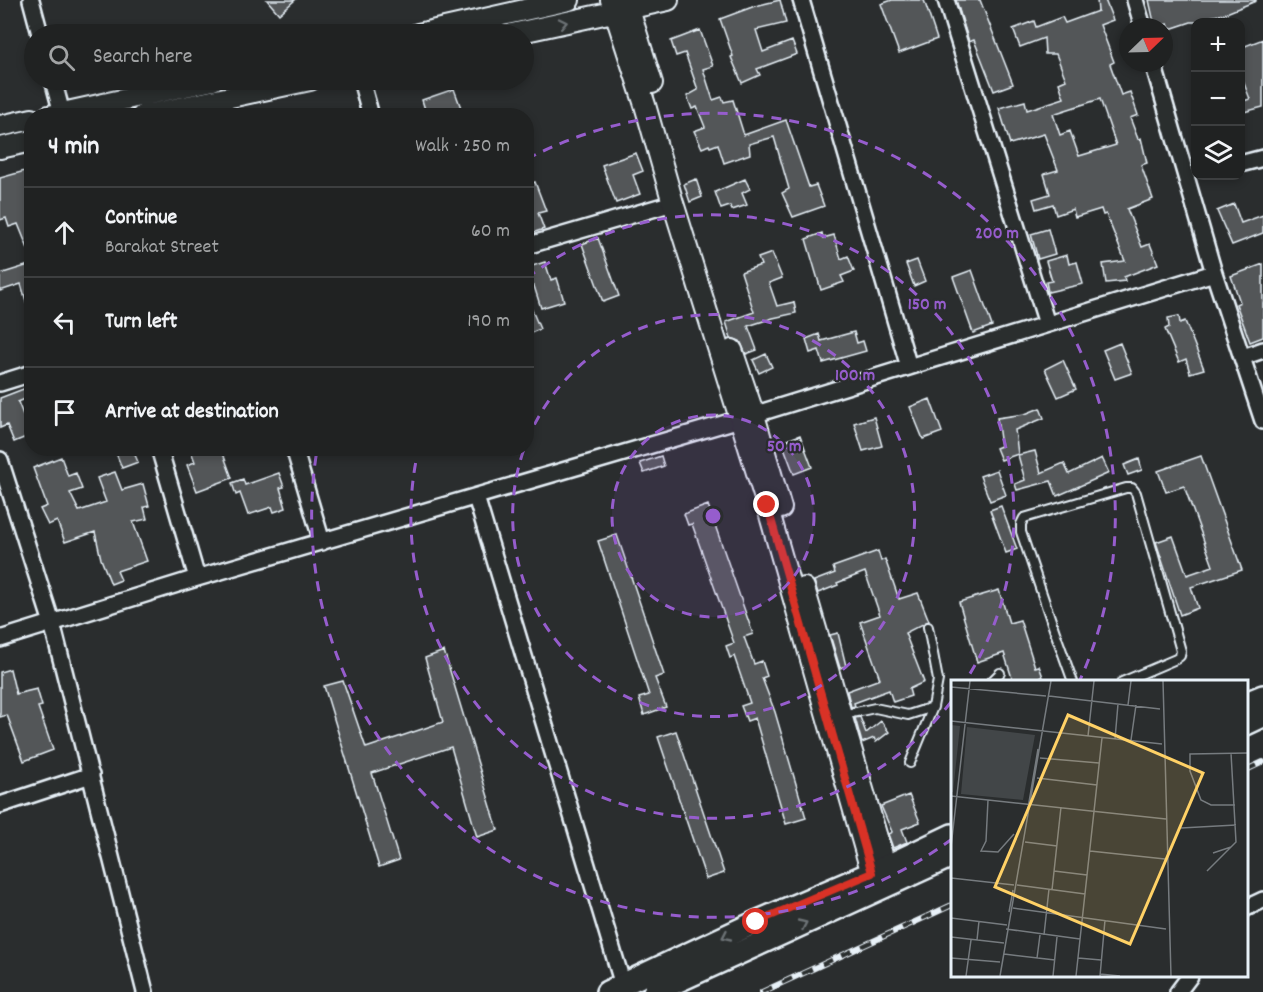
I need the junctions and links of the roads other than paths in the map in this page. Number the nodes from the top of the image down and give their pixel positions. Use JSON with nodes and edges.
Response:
{"nodes":[{"id":1,"x":31,"y":0,"type":"edge"},
{"id":2,"x":569,"y":0,"type":"edge"},
{"id":3,"x":668,"y":0,"type":"edge"},
{"id":4,"x":801,"y":0,"type":"edge"},
{"id":5,"x":946,"y":0,"type":"edge"},
{"id":6,"x":1135,"y":0,"type":"edge"},
{"id":7,"x":620,"y":5,"type":"edge"},
{"id":8,"x":1140,"y":18,"type":"edge"},
{"id":9,"x":37,"y":24,"type":"edge"},
{"id":10,"x":462,"y":24,"type":"edge"},
{"id":11,"x":534,"y":28,"type":"edge"},
{"id":12,"x":1156,"y":72,"type":"edge"},
{"id":13,"x":54,"y":90,"type":"edge"},
{"id":14,"x":167,"y":90,"type":"edge"},
{"id":15,"x":263,"y":90,"type":"edge"},
{"id":16,"x":364,"y":90,"type":"edge"},
{"id":17,"x":55,"y":108,"type":"edge"},
{"id":18,"x":84,"y":108,"type":"edge"},
{"id":19,"x":179,"y":108,"type":"edge"},
{"id":20,"x":369,"y":108,"type":"edge"},
{"id":21,"x":24,"y":121,"type":"edge"},
{"id":22,"x":0,"y":126,"type":"edge"},
{"id":23,"x":24,"y":143,"type":"edge"},
{"id":24,"x":0,"y":148,"type":"edge"},
{"id":25,"x":1263,"y":158,"type":"edge"},
{"id":26,"x":1245,"y":163,"type":"edge"},
{"id":27,"x":1191,"y":179,"type":"edge"},
{"id":28,"x":1188,"y":180,"type":"junction"},
{"id":29,"x":673,"y":203,"type":"junction"},
{"id":30,"x":534,"y":244,"type":"edge"},
{"id":31,"x":1215,"y":273,"type":"junction"},
{"id":32,"x":1047,"y":324,"type":"junction"},
{"id":33,"x":1263,"y":350,"type":"edge"},
{"id":34,"x":1243,"y":357,"type":"junction"},
{"id":35,"x":909,"y":367,"type":"junction"},
{"id":36,"x":24,"y":376,"type":"edge"},
{"id":37,"x":0,"y":383,"type":"edge"},
{"id":38,"x":747,"y":417,"type":"junction"},
{"id":39,"x":1263,"y":421,"type":"edge"},
{"id":40,"x":161,"y":456,"type":"edge"},
{"id":41,"x":296,"y":456,"type":"edge"},
{"id":42,"x":0,"y":460,"type":"edge"},
{"id":43,"x":476,"y":497,"type":"junction"},
{"id":44,"x":322,"y":542,"type":"junction"},
{"id":45,"x":197,"y":578,"type":"junction"},
{"id":46,"x":52,"y":623,"type":"junction"},
{"id":47,"x":928,"y":627,"type":"dead end"},
{"id":48,"x":0,"y":639,"type":"edge"},
{"id":49,"x":1000,"y":673,"type":"dead end"},
{"id":50,"x":992,"y":680,"type":"edge"},
{"id":51,"x":1073,"y":680,"type":"edge"},
{"id":52,"x":1124,"y":680,"type":"edge"},
{"id":53,"x":1263,"y":696,"type":"edge"},
{"id":54,"x":1248,"y":702,"type":"edge"},
{"id":55,"x":933,"y":707,"type":"junction"},
{"id":56,"x":841,"y":716,"type":"junction"},
{"id":57,"x":1263,"y":716,"type":"edge"},
{"id":58,"x":1248,"y":723,"type":"edge"},
{"id":59,"x":910,"y":763,"type":"dead end"},
{"id":60,"x":90,"y":775,"type":"junction"},
{"id":61,"x":0,"y":805,"type":"edge"},
{"id":62,"x":951,"y":836,"type":"edge"},
{"id":63,"x":951,"y":856,"type":"edge"},
{"id":64,"x":881,"y":879,"type":"junction"},
{"id":65,"x":1263,"y":900,"type":"edge"},
{"id":66,"x":1248,"y":907,"type":"edge"},
{"id":67,"x":1189,"y":977,"type":"edge"},
{"id":68,"x":615,"y":988,"type":"edge"},
{"id":69,"x":145,"y":992,"type":"edge"},
{"id":70,"x":654,"y":992,"type":"edge"},
{"id":71,"x":1178,"y":992,"type":"edge"}],
"edges":[{"from":1,"to":9,"type":"street"},
{"from":2,"to":10,"type":"street"},
{"from":3,"to":7,"type":"street"},
{"from":4,"to":35,"type":"street"},
{"from":5,"to":32,"type":"street"},
{"from":6,"to":8,"type":"street"},
{"from":11,"to":7,"type":"street","one_way":true},
{"from":7,"to":29,"type":"street"},
{"from":7,"to":38,"type":"street"},
{"from":12,"to":28,"type":"street"},
{"from":13,"to":17,"type":"street"},
{"from":14,"to":18,"type":"street"},
{"from":15,"to":19,"type":"street"},
{"from":16,"to":20,"type":"street"},
{"from":21,"to":22,"type":"street"},
{"from":23,"to":24,"type":"street"},
{"from":25,"to":26,"type":"street"},
{"from":27,"to":28,"type":"street"},
{"from":28,"to":31,"type":"street"},
{"from":29,"to":30,"type":"street"},
{"from":29,"to":38,"type":"street"},
{"from":31,"to":32,"type":"street"},
{"from":31,"to":34,"type":"street"},
{"from":32,"to":35,"type":"street"},
{"from":33,"to":34,"type":"street"},
{"from":34,"to":39,"type":"street"},
{"from":35,"to":38,"type":"street"},
{"from":36,"to":37,"type":"street"},
{"from":38,"to":43,"type":"street"},
{"from":38,"to":56,"type":"street"},
{"from":38,"to":64,"type":"street"},
{"from":40,"to":45,"type":"street"},
{"from":41,"to":44,"type":"street"},
{"from":42,"to":46,"type":"street"},
{"from":43,"to":44,"type":"street"},
{"from":43,"to":68,"type":"street"},
{"from":44,"to":45,"type":"street"},
{"from":45,"to":46,"type":"street"},
{"from":46,"to":48,"type":"street"},
{"from":46,"to":60,"type":"street"},
{"from":47,"to":55,"type":"lane"},
{"from":49,"to":50,"type":"lane"},
{"from":51,"to":52,"type":"lane"},
{"from":53,"to":54,"type":"main road"},
{"from":55,"to":56,"type":"lane"},
{"from":55,"to":59,"type":"lane"},
{"from":56,"to":64,"type":"street"},
{"from":57,"to":58,"type":"main road"},
{"from":60,"to":61,"type":"street"},
{"from":60,"to":69,"type":"street"},
{"from":62,"to":64,"type":"main road"},
{"from":63,"to":64,"type":"main road"},
{"from":64,"to":68,"type":"main road","one_way":true},
{"from":70,"to":64,"type":"main road","one_way":true},
{"from":65,"to":66,"type":"street"},
{"from":67,"to":71,"type":"street"}]}
